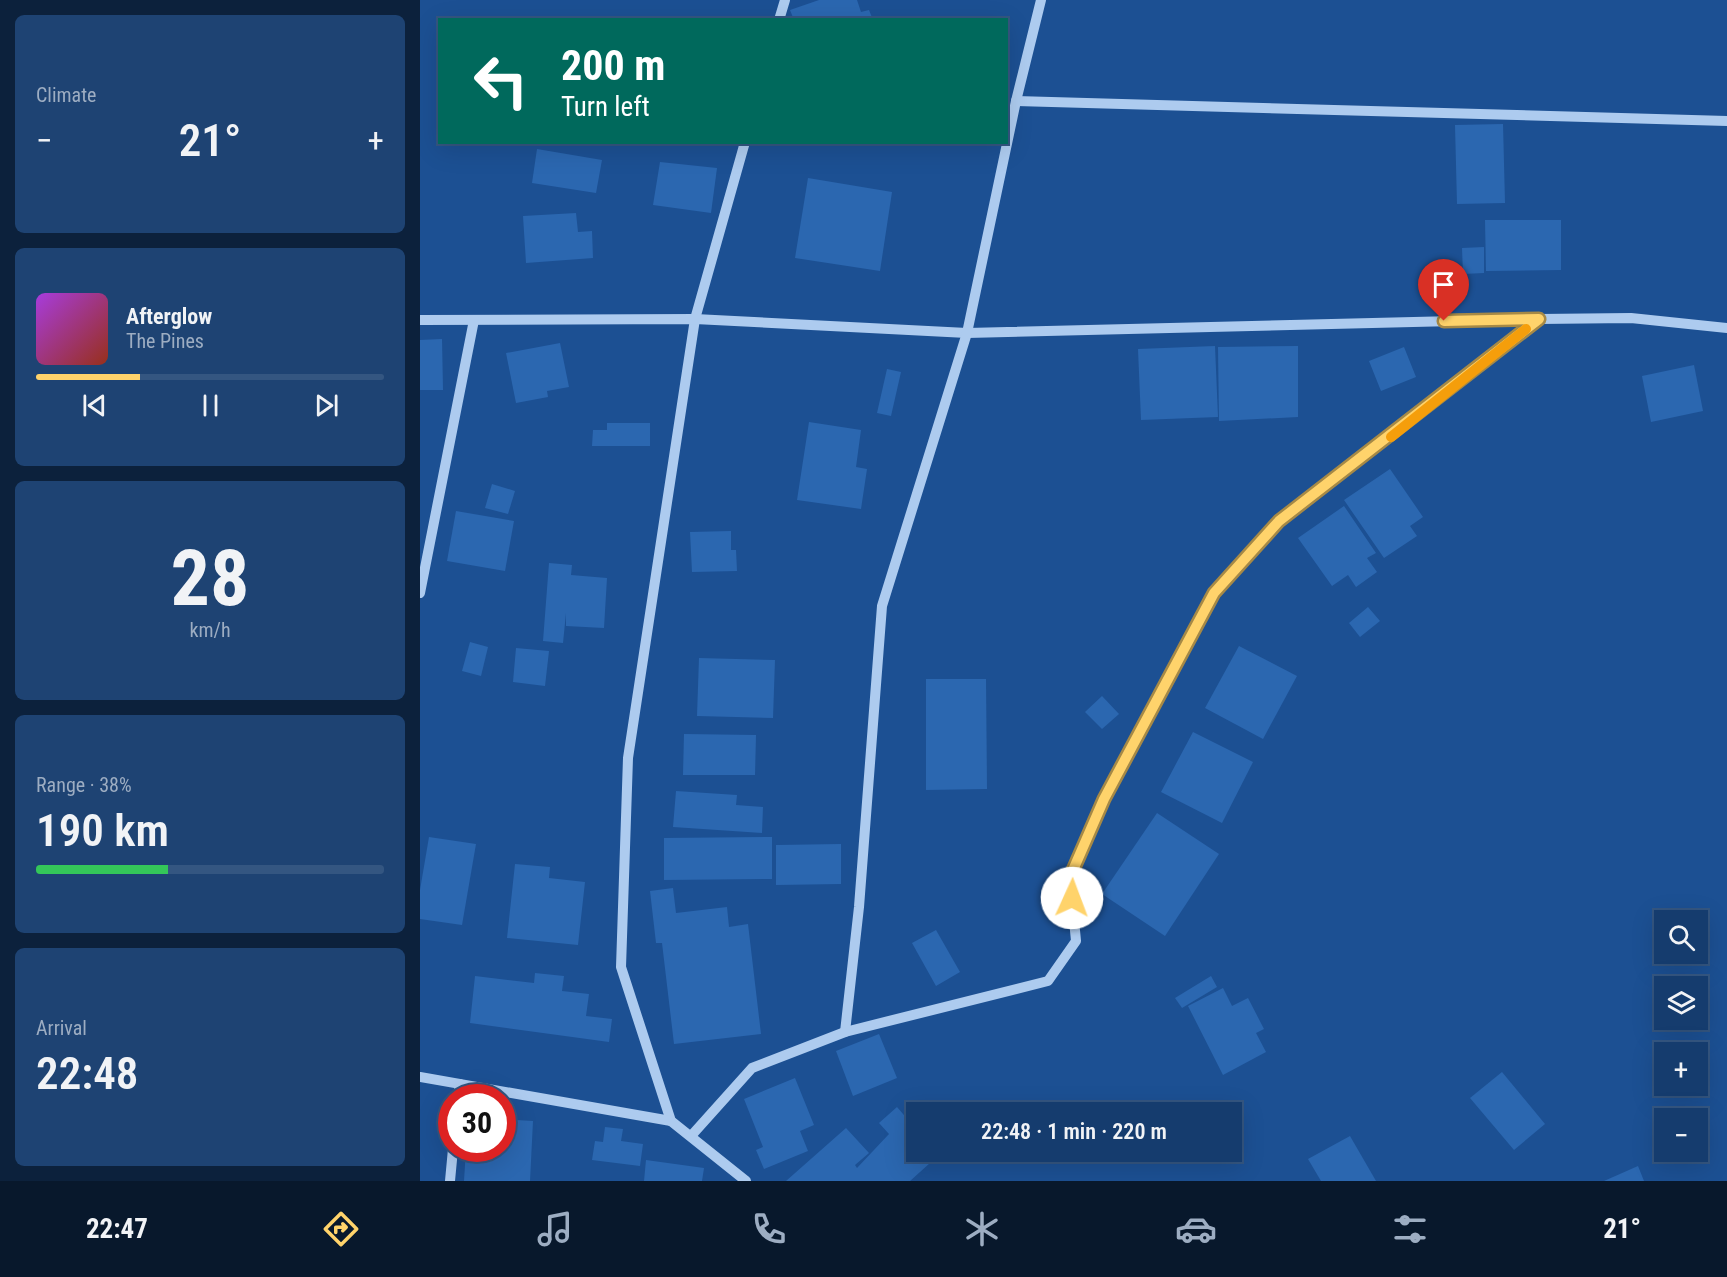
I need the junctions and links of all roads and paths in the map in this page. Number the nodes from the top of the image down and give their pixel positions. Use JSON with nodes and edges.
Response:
{"nodes":[{"id":1,"x":784,"y":0,"type":"edge"},
{"id":2,"x":1041,"y":0,"type":"edge"},
{"id":3,"x":780,"y":18,"type":"edge"},
{"id":4,"x":1016,"y":101,"type":"junction"},
{"id":5,"x":1727,"y":121,"type":"edge"},
{"id":6,"x":1008,"y":139,"type":"edge"},
{"id":7,"x":744,"y":144,"type":"edge"},
{"id":8,"x":1007,"y":144,"type":"edge"},
{"id":9,"x":695,"y":319,"type":"junction"},
{"id":10,"x":1539,"y":319,"type":"junction"},
{"id":11,"x":420,"y":320,"type":"edge"},
{"id":12,"x":474,"y":320,"type":"junction"},
{"id":13,"x":1727,"y":328,"type":"edge"},
{"id":14,"x":967,"y":333,"type":"junction"},
{"id":15,"x":420,"y":593,"type":"edge"},
{"id":16,"x":845,"y":1032,"type":"junction"},
{"id":17,"x":420,"y":1077,"type":"edge"},
{"id":18,"x":460,"y":1084,"type":"edge"},
{"id":19,"x":516,"y":1094,"type":"edge"},
{"id":20,"x":671,"y":1121,"type":"junction"},
{"id":21,"x":691,"y":1136,"type":"junction"},
{"id":22,"x":452,"y":1162,"type":"edge"},
{"id":23,"x":450,"y":1181,"type":"edge"},
{"id":24,"x":746,"y":1181,"type":"edge"}],
"edges":[{"from":1,"to":3,"type":"street"},
{"from":2,"to":4,"type":"street"},
{"from":4,"to":5,"type":"street"},
{"from":4,"to":6,"type":"street"},
{"from":7,"to":9,"type":"street"},
{"from":8,"to":14,"type":"street"},
{"from":9,"to":12,"type":"street"},
{"from":9,"to":14,"type":"street"},
{"from":9,"to":20,"type":"street"},
{"from":10,"to":13,"type":"street"},
{"from":10,"to":14,"type":"street"},
{"from":10,"to":16,"type":"street"},
{"from":11,"to":12,"type":"street"},
{"from":12,"to":15,"type":"street"},
{"from":14,"to":16,"type":"street"},
{"from":16,"to":21,"type":"street"},
{"from":17,"to":18,"type":"street"},
{"from":19,"to":20,"type":"street"},
{"from":20,"to":21,"type":"street"},
{"from":21,"to":24,"type":"street"},
{"from":22,"to":23,"type":"street"}]}
